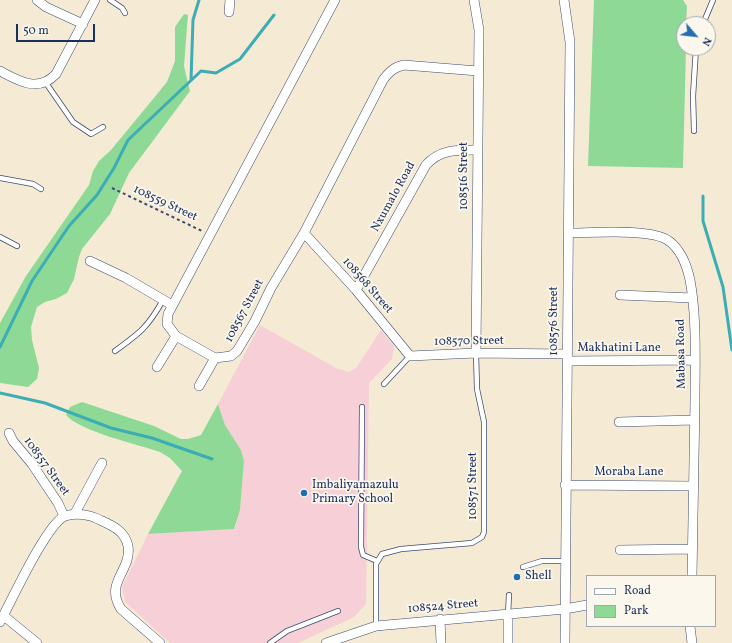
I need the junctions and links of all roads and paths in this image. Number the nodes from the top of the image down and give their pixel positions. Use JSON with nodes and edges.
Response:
{"nodes":[{"id":1,"x":37,"y":0,"type":"edge"},
{"id":2,"x":95,"y":0,"type":"edge"},
{"id":3,"x":110,"y":0,"type":"edge"},
{"id":4,"x":230,"y":0,"type":"edge"},
{"id":5,"x":335,"y":0,"type":"edge"},
{"id":6,"x":474,"y":0,"type":"edge"},
{"id":7,"x":564,"y":0,"type":"edge"},
{"id":8,"x":713,"y":0,"type":"edge"},
{"id":9,"x":229,"y":12,"type":"dead end"},
{"id":10,"x":125,"y":13,"type":"dead end"},
{"id":11,"x":706,"y":16,"type":"edge"},
{"id":12,"x":83,"y":24,"type":"junction"},
{"id":13,"x":696,"y":56,"type":"edge"},
{"id":14,"x":0,"y":71,"type":"edge"},
{"id":15,"x":478,"y":71,"type":"junction"},
{"id":16,"x":46,"y":82,"type":"junction"},
{"id":17,"x":103,"y":127,"type":"dead end"},
{"id":18,"x":694,"y":131,"type":"dead end"},
{"id":19,"x":478,"y":150,"type":"junction"},
{"id":20,"x":0,"y":178,"type":"edge"},
{"id":21,"x":112,"y":188,"type":"dead end"},
{"id":22,"x":41,"y":189,"type":"dead end"},
{"id":23,"x":304,"y":233,"type":"junction"},
{"id":24,"x":568,"y":233,"type":"junction"},
{"id":25,"x":211,"y":235,"type":"junction"},
{"id":26,"x":0,"y":237,"type":"edge"},
{"id":27,"x":17,"y":246,"type":"dead end"},
{"id":28,"x":90,"y":261,"type":"dead end"},
{"id":29,"x":356,"y":290,"type":"junction"},
{"id":30,"x":620,"y":295,"type":"dead end"},
{"id":31,"x":692,"y":298,"type":"junction"},
{"id":32,"x":163,"y":300,"type":"junction"},
{"id":33,"x":172,"y":305,"type":"junction"},
{"id":34,"x":176,"y":336,"type":"junction"},
{"id":35,"x":115,"y":351,"type":"dead end"},
{"id":36,"x":476,"y":352,"type":"junction"},
{"id":37,"x":410,"y":356,"type":"junction"},
{"id":38,"x":215,"y":358,"type":"junction"},
{"id":39,"x":567,"y":358,"type":"junction"},
{"id":40,"x":695,"y":360,"type":"junction"},
{"id":41,"x":157,"y":367,"type":"dead end"},
{"id":42,"x":384,"y":384,"type":"dead end"},
{"id":43,"x":199,"y":386,"type":"dead end"},
{"id":44,"x":362,"y":407,"type":"dead end"},
{"id":45,"x":694,"y":420,"type":"junction"},
{"id":46,"x":619,"y":422,"type":"dead end"},
{"id":47,"x":9,"y":433,"type":"dead end"},
{"id":48,"x":102,"y":463,"type":"dead end"},
{"id":49,"x":565,"y":485,"type":"junction"},
{"id":50,"x":693,"y":486,"type":"junction"},
{"id":51,"x":74,"y":515,"type":"junction"},
{"id":52,"x":64,"y":516,"type":"junction"},
{"id":53,"x":692,"y":549,"type":"junction"},
{"id":54,"x":620,"y":550,"type":"dead end"},
{"id":55,"x":377,"y":561,"type":"junction"},
{"id":56,"x":565,"y":561,"type":"junction"},
{"id":57,"x":523,"y":567,"type":"dead end"},
{"id":58,"x":692,"y":575,"type":"edge"},
{"id":59,"x":509,"y":595,"type":"dead end"},
{"id":60,"x":586,"y":605,"type":"edge"},
{"id":61,"x":565,"y":609,"type":"junction"},
{"id":62,"x":338,"y":611,"type":"dead end"},
{"id":63,"x":508,"y":614,"type":"junction"},
{"id":64,"x":2,"y":619,"type":"edge"},
{"id":65,"x":440,"y":619,"type":"junction"},
{"id":66,"x":376,"y":626,"type":"junction"},
{"id":67,"x":690,"y":627,"type":"edge"},
{"id":68,"x":277,"y":638,"type":"junction"},
{"id":69,"x":37,"y":643,"type":"edge"},
{"id":70,"x":160,"y":643,"type":"edge"},
{"id":71,"x":270,"y":643,"type":"edge"},
{"id":72,"x":279,"y":643,"type":"edge"},
{"id":73,"x":326,"y":643,"type":"edge"},
{"id":74,"x":441,"y":643,"type":"edge"},
{"id":75,"x":508,"y":643,"type":"edge"},
{"id":76,"x":565,"y":643,"type":"edge"},
{"id":77,"x":692,"y":643,"type":"edge"}],
"edges":[{"from":1,"to":12,"type":"street"},
{"from":2,"to":12,"type":"street"},
{"from":3,"to":10,"type":"lane"},
{"from":4,"to":9,"type":"street"},
{"from":5,"to":25,"type":"street"},
{"from":6,"to":15,"type":"street","name":"108516 Street"},
{"from":7,"to":24,"type":"street","name":"108576 Street"},
{"from":8,"to":11,"type":"lane"},
{"from":12,"to":16,"type":"street"},
{"from":13,"to":18,"type":"lane"},
{"from":14,"to":16,"type":"street"},
{"from":15,"to":19,"type":"street","name":"108516 Street"},
{"from":15,"to":23,"type":"street","name":"108567 Street"},
{"from":16,"to":17,"type":"lane"},
{"from":19,"to":29,"type":"street","name":"Nxumalo Road"},
{"from":19,"to":36,"type":"street","name":"108516 Street"},
{"from":20,"to":22,"type":"lane"},
{"from":21,"to":25,"type":"path","name":"108559 Street"},
{"from":23,"to":29,"type":"street","name":"108568 Street"},
{"from":23,"to":38,"type":"street","name":"108567 Street"},
{"from":24,"to":31,"type":"street","name":"Mabasa Road"},
{"from":24,"to":39,"type":"street","name":"108576 Street"},
{"from":25,"to":33,"type":"street"},
{"from":26,"to":27,"type":"lane"},
{"from":28,"to":32,"type":"street"},
{"from":29,"to":37,"type":"street","name":"108568 Street"},
{"from":30,"to":31,"type":"street"},
{"from":31,"to":40,"type":"street","name":"Mabasa Road"},
{"from":32,"to":33,"type":"street"},
{"from":32,"to":35,"type":"lane"},
{"from":33,"to":34,"type":"street"},
{"from":34,"to":38,"type":"street"},
{"from":34,"to":41,"type":"street"},
{"from":36,"to":37,"type":"street","name":"108570 Street"},
{"from":36,"to":39,"type":"street","name":"108570 Street"},
{"from":36,"to":55,"type":"lane","name":"108571 Street"},
{"from":37,"to":42,"type":"lane"},
{"from":38,"to":43,"type":"street"},
{"from":39,"to":40,"type":"street","name":"Makhatini Lane"},
{"from":39,"to":49,"type":"street","name":"108576 Street"},
{"from":40,"to":45,"type":"street","name":"Mabasa Road"},
{"from":44,"to":55,"type":"lane"},
{"from":45,"to":46,"type":"street"},
{"from":45,"to":50,"type":"street","name":"Mabasa Road"},
{"from":47,"to":52,"type":"street","name":"108557 Street"},
{"from":48,"to":51,"type":"street","name":"108557 Street"},
{"from":49,"to":50,"type":"street","name":"Moraba Lane"},
{"from":49,"to":56,"type":"street","name":"108576 Street"},
{"from":50,"to":53,"type":"street","name":"Mabasa Road"},
{"from":51,"to":52,"type":"street","name":"108557 Street"},
{"from":51,"to":70,"type":"street","name":"108557 Street"},
{"from":52,"to":64,"type":"street","name":"108557 Street"},
{"from":53,"to":54,"type":"street"},
{"from":53,"to":58,"type":"street","name":"Mabasa Road"},
{"from":55,"to":66,"type":"lane"},
{"from":56,"to":57,"type":"lane"},
{"from":56,"to":61,"type":"street","name":"108576 Street"},
{"from":59,"to":63,"type":"lane"},
{"from":60,"to":61,"type":"street","name":"108524 Street"},
{"from":61,"to":63,"type":"street","name":"108524 Street"},
{"from":61,"to":76,"type":"street","name":"108576 Street"},
{"from":62,"to":68,"type":"lane"},
{"from":63,"to":65,"type":"street","name":"108524 Street"},
{"from":63,"to":75,"type":"street"},
{"from":64,"to":69,"type":"street"},
{"from":65,"to":66,"type":"street","name":"108524 Street"},
{"from":65,"to":74,"type":"street"},
{"from":66,"to":73,"type":"street","name":"108524 Street"},
{"from":67,"to":77,"type":"street"},
{"from":68,"to":71,"type":"lane"},
{"from":68,"to":72,"type":"lane"}]}
